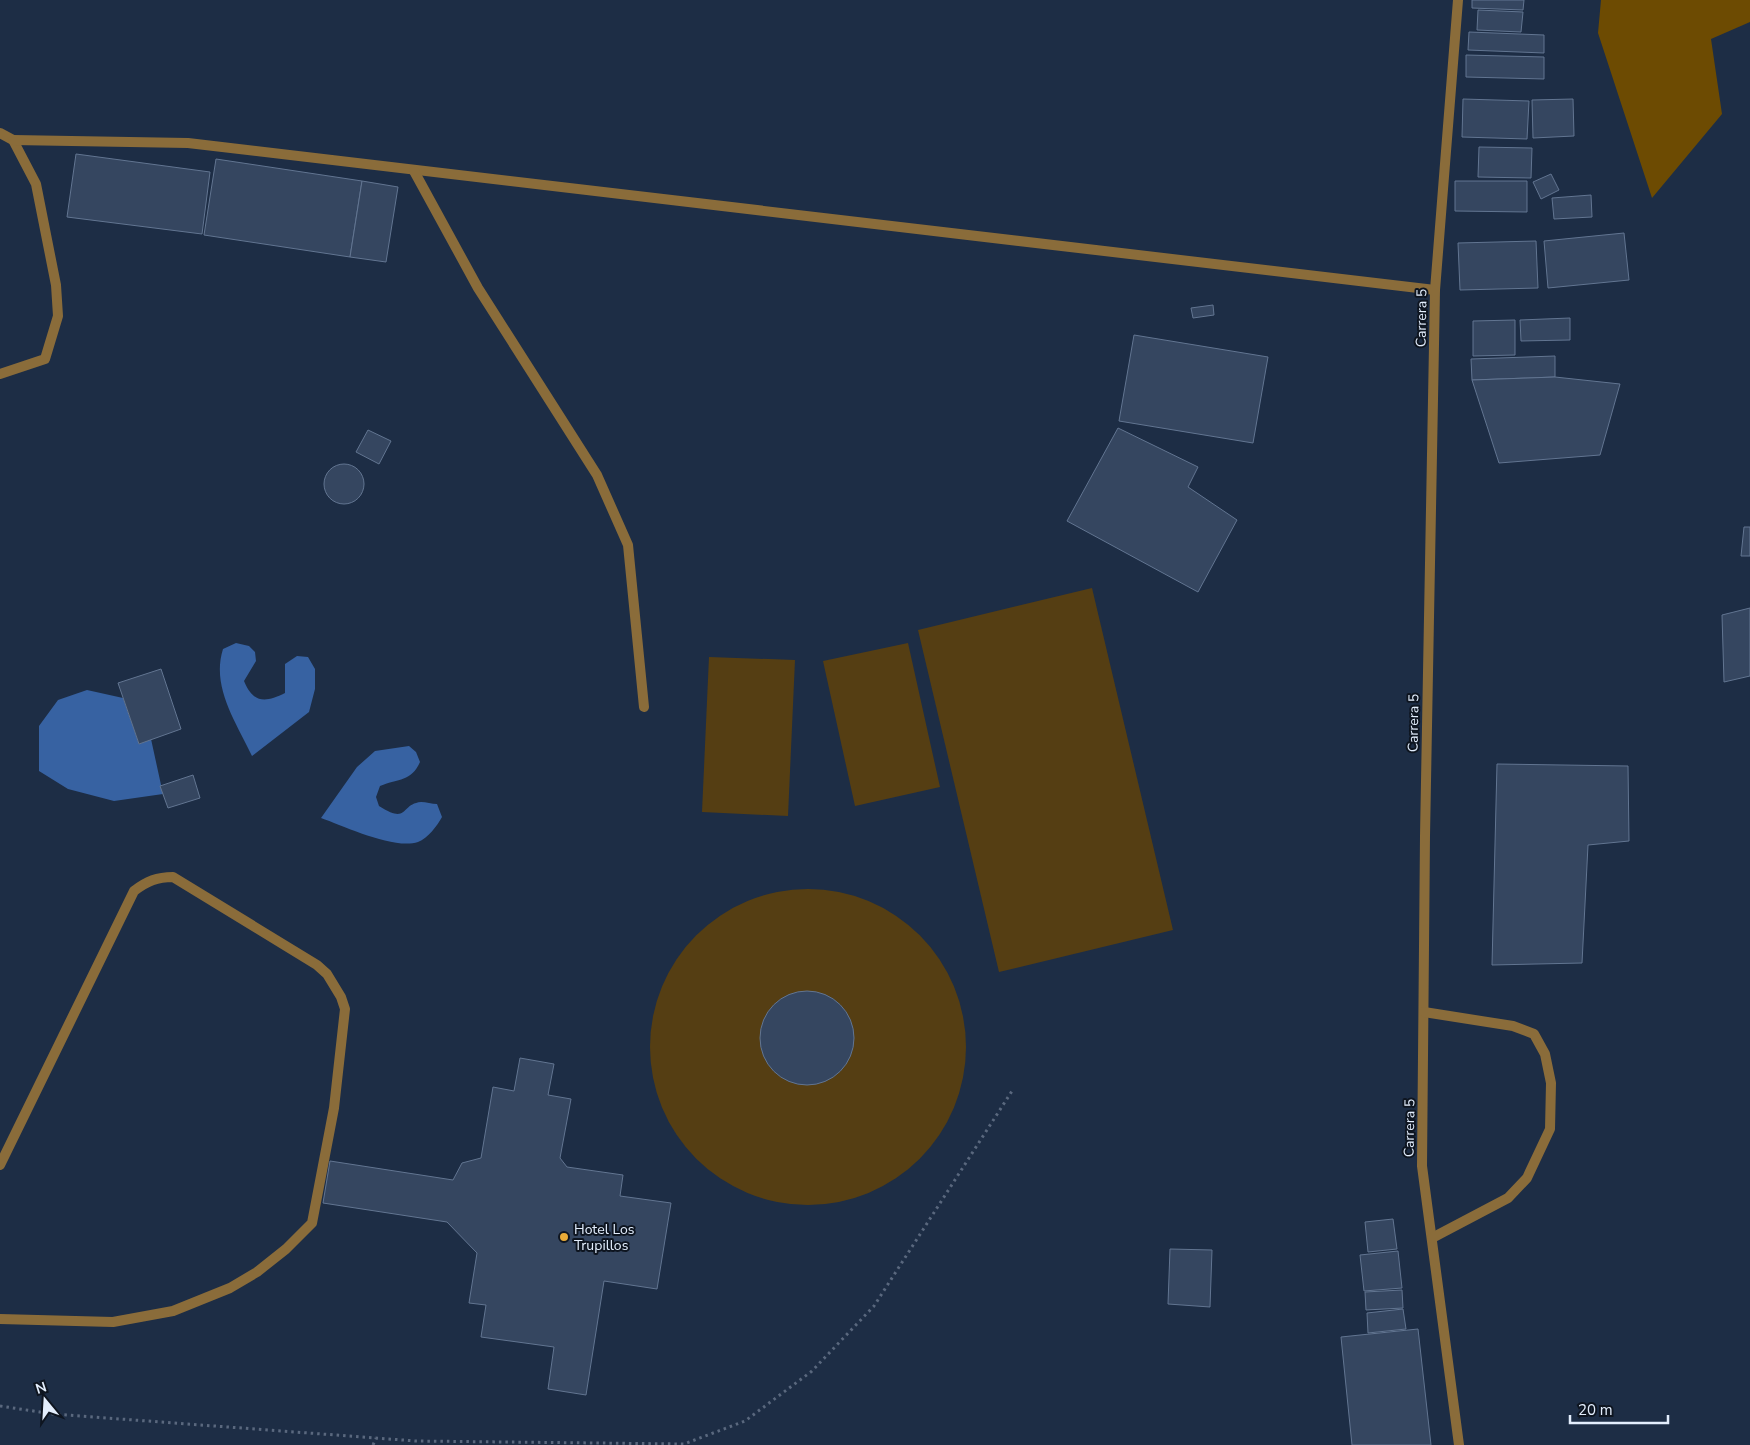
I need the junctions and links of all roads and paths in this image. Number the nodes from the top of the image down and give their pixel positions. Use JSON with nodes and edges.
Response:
{"nodes":[{"id":1,"x":1458,"y":0,"type":"edge"},
{"id":2,"x":0,"y":133,"type":"edge"},
{"id":3,"x":13,"y":140,"type":"junction"},
{"id":4,"x":414,"y":171,"type":"junction"},
{"id":5,"x":1435,"y":290,"type":"junction"},
{"id":6,"x":0,"y":374,"type":"edge"},
{"id":7,"x":644,"y":707,"type":"dead end"},
{"id":8,"x":1424,"y":1012,"type":"junction"},
{"id":9,"x":1012,"y":1091,"type":"dead end"},
{"id":10,"x":0,"y":1165,"type":"edge"},
{"id":11,"x":1432,"y":1238,"type":"junction"},
{"id":12,"x":0,"y":1319,"type":"edge"},
{"id":13,"x":0,"y":1406,"type":"edge"},
{"id":14,"x":376,"y":1438,"type":"junction"},
{"id":15,"x":373,"y":1445,"type":"edge"},
{"id":16,"x":1459,"y":1445,"type":"edge"}],
"edges":[{"from":1,"to":5,"type":"street","name":"Carrera 5"},
{"from":2,"to":3,"type":"street"},
{"from":3,"to":4,"type":"street"},
{"from":3,"to":6,"type":"street"},
{"from":4,"to":5,"type":"street"},
{"from":4,"to":7,"type":"street"},
{"from":5,"to":8,"type":"street","name":"Carrera 5"},
{"from":8,"to":11,"type":"street","name":"Carrera 5"},
{"from":8,"to":11,"type":"street"},
{"from":9,"to":14,"type":"path"},
{"from":10,"to":12,"type":"street"},
{"from":11,"to":16,"type":"street","name":"Carrera 5"},
{"from":13,"to":14,"type":"path"},
{"from":14,"to":15,"type":"path"}]}
